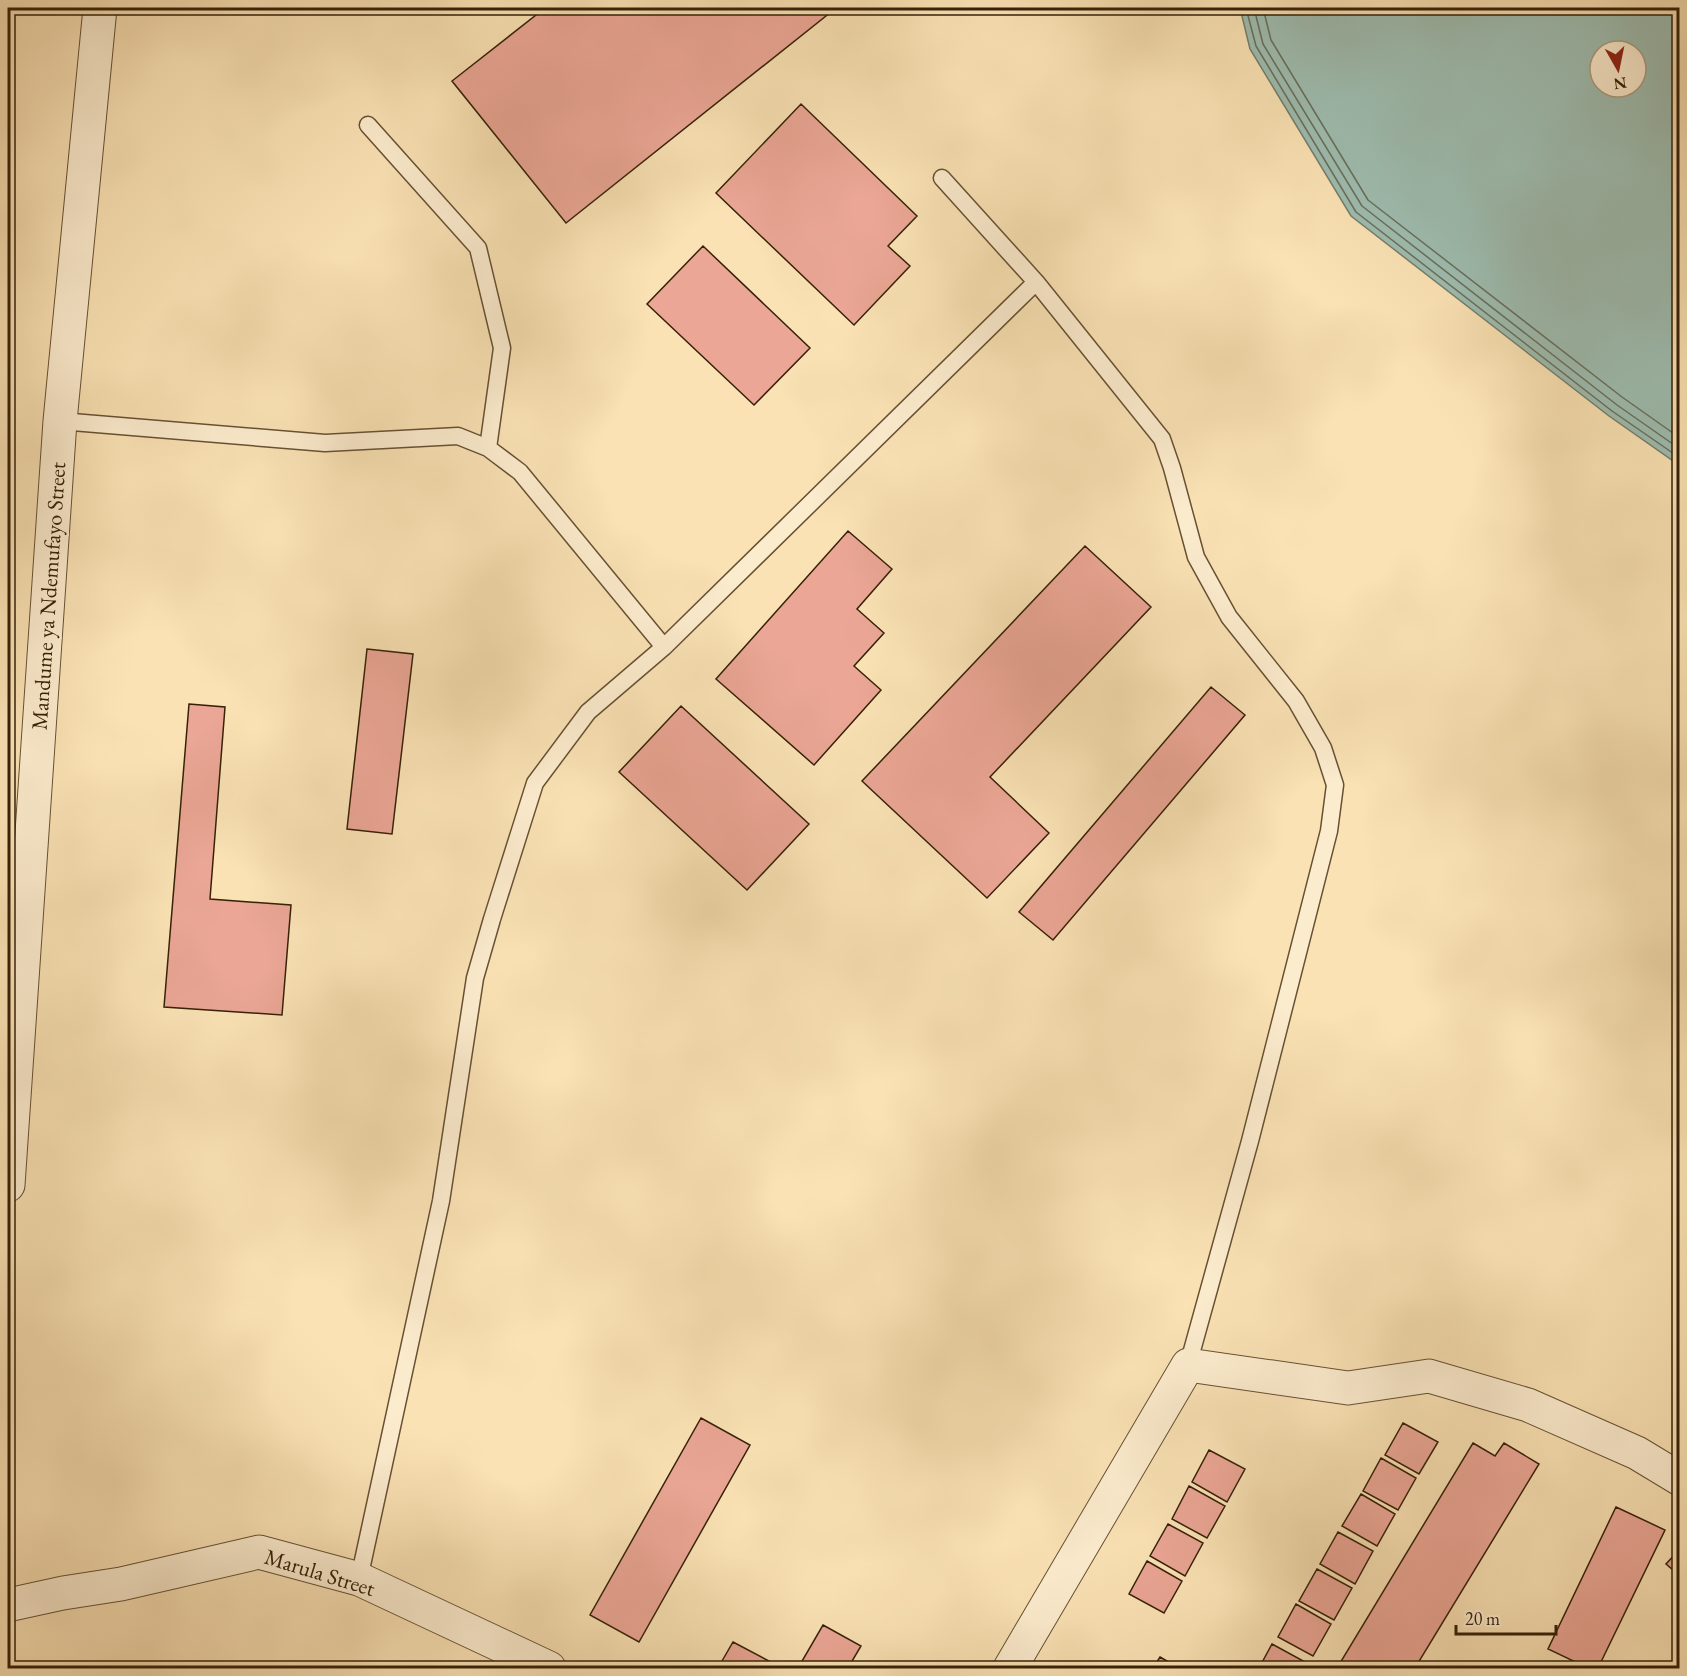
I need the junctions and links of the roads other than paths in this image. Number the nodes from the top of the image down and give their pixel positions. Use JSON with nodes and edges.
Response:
{"nodes":[{"id":1,"x":100,"y":8,"type":"edge"},
{"id":2,"x":368,"y":125,"type":"dead end"},
{"id":3,"x":942,"y":178,"type":"dead end"},
{"id":4,"x":1036,"y":282,"type":"junction"},
{"id":5,"x":60,"y":421,"type":"junction"},
{"id":6,"x":488,"y":448,"type":"junction"},
{"id":7,"x":664,"y":647,"type":"junction"},
{"id":8,"x":8,"y":1185,"type":"edge"},
{"id":9,"x":1188,"y":1365,"type":"junction"},
{"id":10,"x":1680,"y":1479,"type":"edge"},
{"id":11,"x":359,"y":1579,"type":"junction"},
{"id":12,"x":8,"y":1605,"type":"edge"},
{"id":13,"x":549,"y":1668,"type":"edge"},
{"id":14,"x":1010,"y":1668,"type":"edge"}],
"edges":[{"from":1,"to":5,"type":"street","name":"Mandume ya Ndemufayo Street"},
{"from":2,"to":6,"type":"lane"},
{"from":3,"to":4,"type":"lane"},
{"from":4,"to":7,"type":"lane"},
{"from":4,"to":9,"type":"lane"},
{"from":5,"to":6,"type":"lane"},
{"from":5,"to":8,"type":"street","name":"Mandume ya Ndemufayo Street"},
{"from":6,"to":7,"type":"lane"},
{"from":7,"to":11,"type":"lane"},
{"from":9,"to":10,"type":"street"},
{"from":9,"to":14,"type":"street"},
{"from":11,"to":12,"type":"street","name":"Marula Street"},
{"from":11,"to":13,"type":"street","name":"Marula Street"}]}
